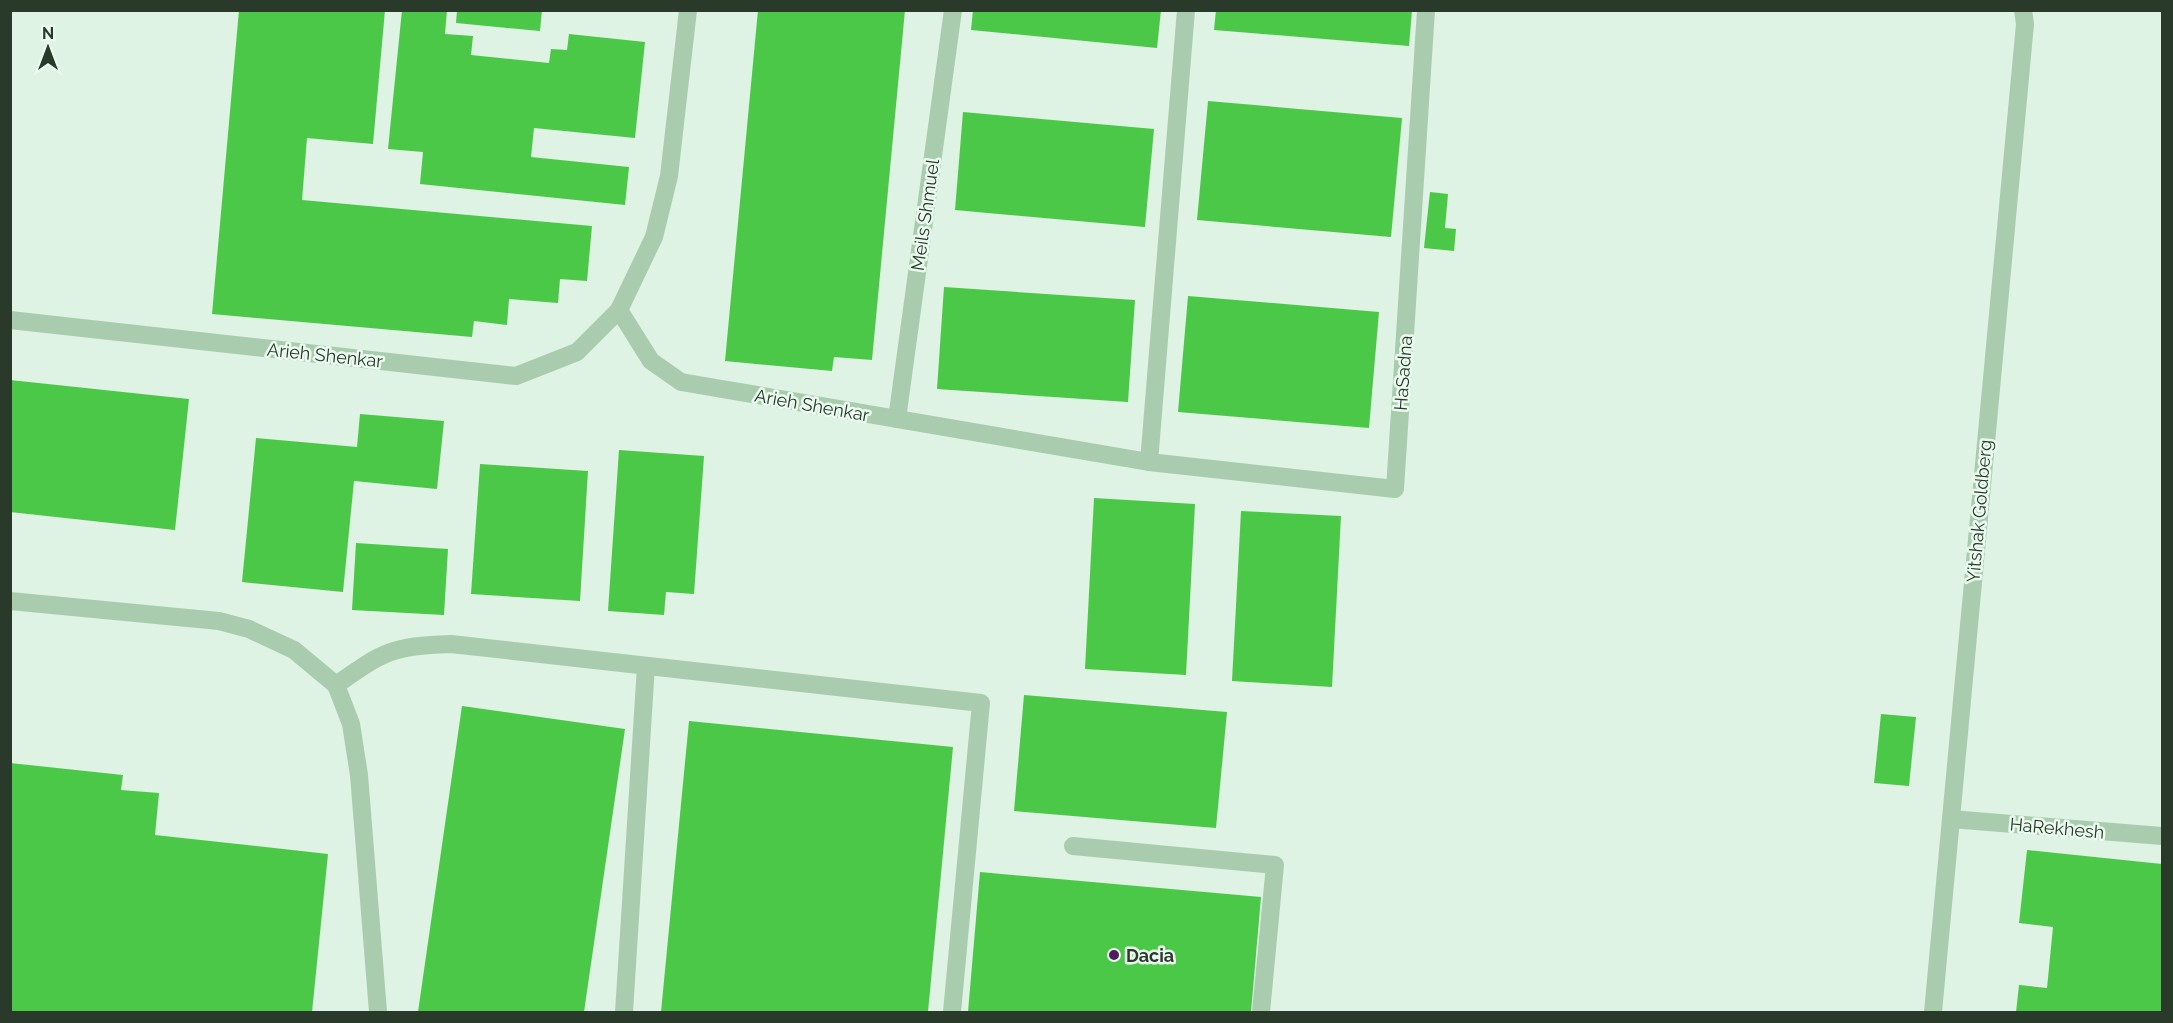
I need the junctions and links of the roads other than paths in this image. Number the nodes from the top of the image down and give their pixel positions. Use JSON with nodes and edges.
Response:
{"nodes":[{"id":1,"x":688,"y":10,"type":"edge"},
{"id":2,"x":953,"y":10,"type":"edge"},
{"id":3,"x":1186,"y":10,"type":"edge"},
{"id":4,"x":1426,"y":10,"type":"edge"},
{"id":5,"x":2023,"y":10,"type":"edge"},
{"id":6,"x":619,"y":310,"type":"junction"},
{"id":7,"x":10,"y":320,"type":"edge"},
{"id":8,"x":897,"y":419,"type":"junction"},
{"id":9,"x":1149,"y":462,"type":"junction"},
{"id":10,"x":10,"y":600,"type":"edge"},
{"id":11,"x":646,"y":666,"type":"junction"},
{"id":12,"x":336,"y":685,"type":"junction"},
{"id":13,"x":1951,"y":819,"type":"junction"},
{"id":14,"x":2163,"y":836,"type":"edge"},
{"id":15,"x":1072,"y":846,"type":"dead end"},
{"id":16,"x":378,"y":1012,"type":"edge"},
{"id":17,"x":624,"y":1012,"type":"edge"},
{"id":18,"x":952,"y":1012,"type":"edge"},
{"id":19,"x":1261,"y":1012,"type":"edge"},
{"id":20,"x":1933,"y":1012,"type":"edge"}],
"edges":[{"from":1,"to":6,"type":"street","name":"Arieh Shenkar"},
{"from":2,"to":8,"type":"street","name":"Meils Shmuel"},
{"from":3,"to":9,"type":"street"},
{"from":4,"to":9,"type":"street","name":"HaSadna"},
{"from":5,"to":13,"type":"street","name":"Yitshak Goldberg"},
{"from":6,"to":7,"type":"street","name":"Arieh Shenkar"},
{"from":6,"to":8,"type":"street","name":"Arieh Shenkar"},
{"from":8,"to":9,"type":"street","name":"HaSadna"},
{"from":10,"to":12,"type":"street"},
{"from":11,"to":12,"type":"street"},
{"from":11,"to":17,"type":"street"},
{"from":11,"to":18,"type":"street"},
{"from":12,"to":16,"type":"street"},
{"from":13,"to":14,"type":"street","name":"HaRekhesh"},
{"from":13,"to":20,"type":"street","name":"Yitshak Goldberg"},
{"from":15,"to":19,"type":"street"}]}
